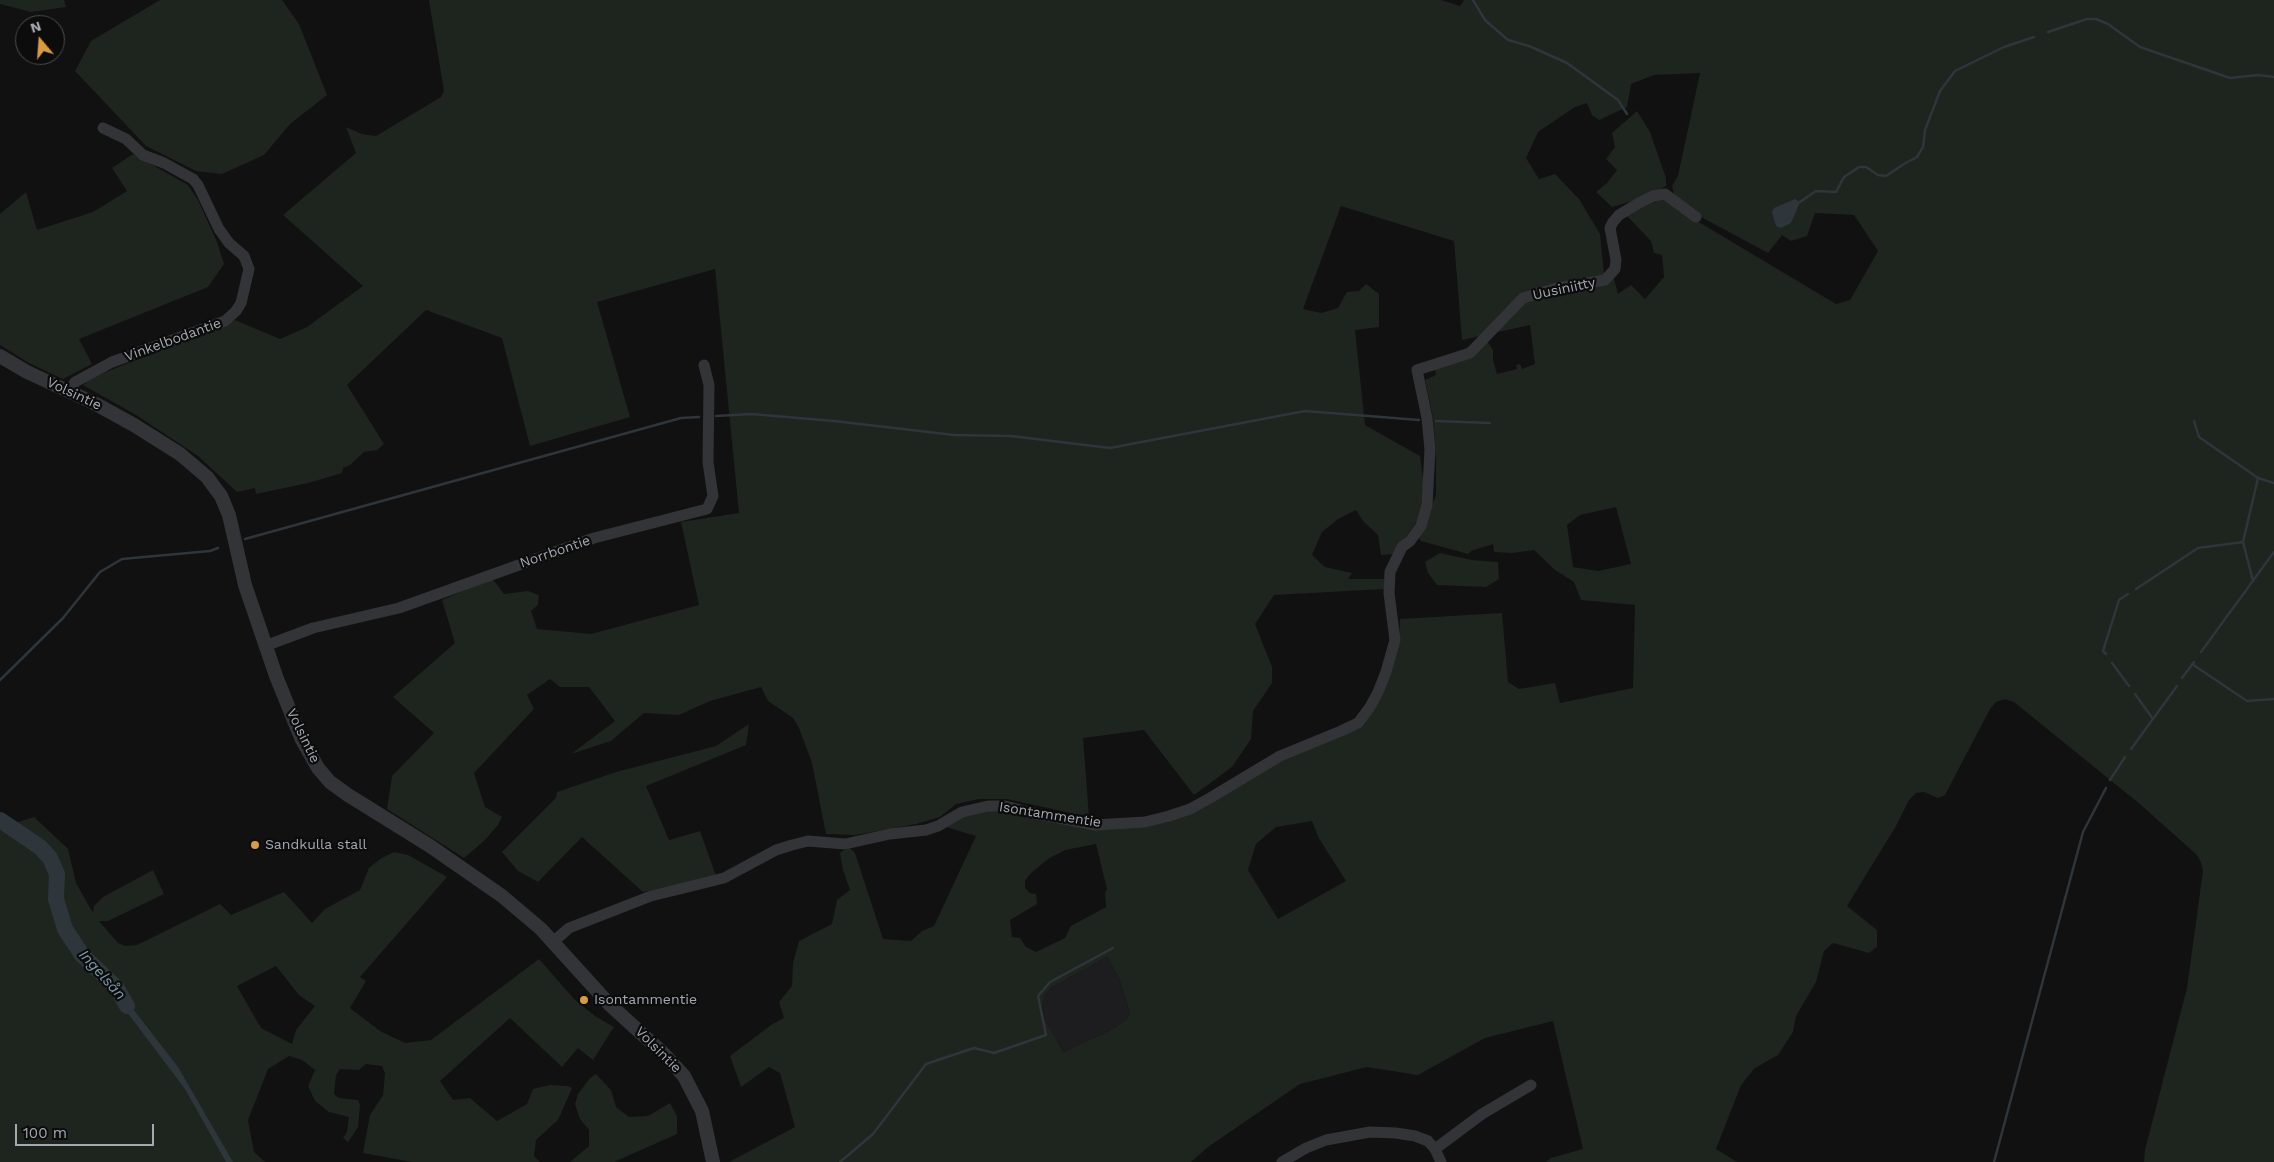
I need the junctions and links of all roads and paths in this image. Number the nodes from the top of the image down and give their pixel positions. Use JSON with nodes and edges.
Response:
{"nodes":[{"id":1,"x":103,"y":128,"type":"dead end"},
{"id":2,"x":1696,"y":217,"type":"dead end"},
{"id":3,"x":0,"y":356,"type":"edge"},
{"id":4,"x":704,"y":364,"type":"dead end"},
{"id":5,"x":1417,"y":370,"type":"joint"},
{"id":6,"x":70,"y":391,"type":"junction"},
{"id":7,"x":265,"y":646,"type":"junction"},
{"id":8,"x":553,"y":942,"type":"junction"},
{"id":9,"x":1531,"y":1085,"type":"dead end"},
{"id":10,"x":1436,"y":1149,"type":"junction"},
{"id":11,"x":714,"y":1162,"type":"edge"},
{"id":12,"x":1282,"y":1162,"type":"edge"},
{"id":13,"x":1442,"y":1162,"type":"edge"}],
"edges":[{"from":1,"to":6,"type":"street","name":"Vinkelbodantie"},
{"from":2,"to":5,"type":"street","name":"Uusiniitty"},
{"from":3,"to":6,"type":"street","name":"Volsintie"},
{"from":4,"to":7,"type":"street","name":"Norrbontie"},
{"from":5,"to":8,"type":"street","name":"Isontammentie"},
{"from":6,"to":7,"type":"street","name":"Volsintie"},
{"from":7,"to":8,"type":"street","name":"Volsintie"},
{"from":8,"to":11,"type":"street","name":"Volsintie"},
{"from":9,"to":10,"type":"street"},
{"from":10,"to":12,"type":"street"},
{"from":10,"to":13,"type":"street"}]}
